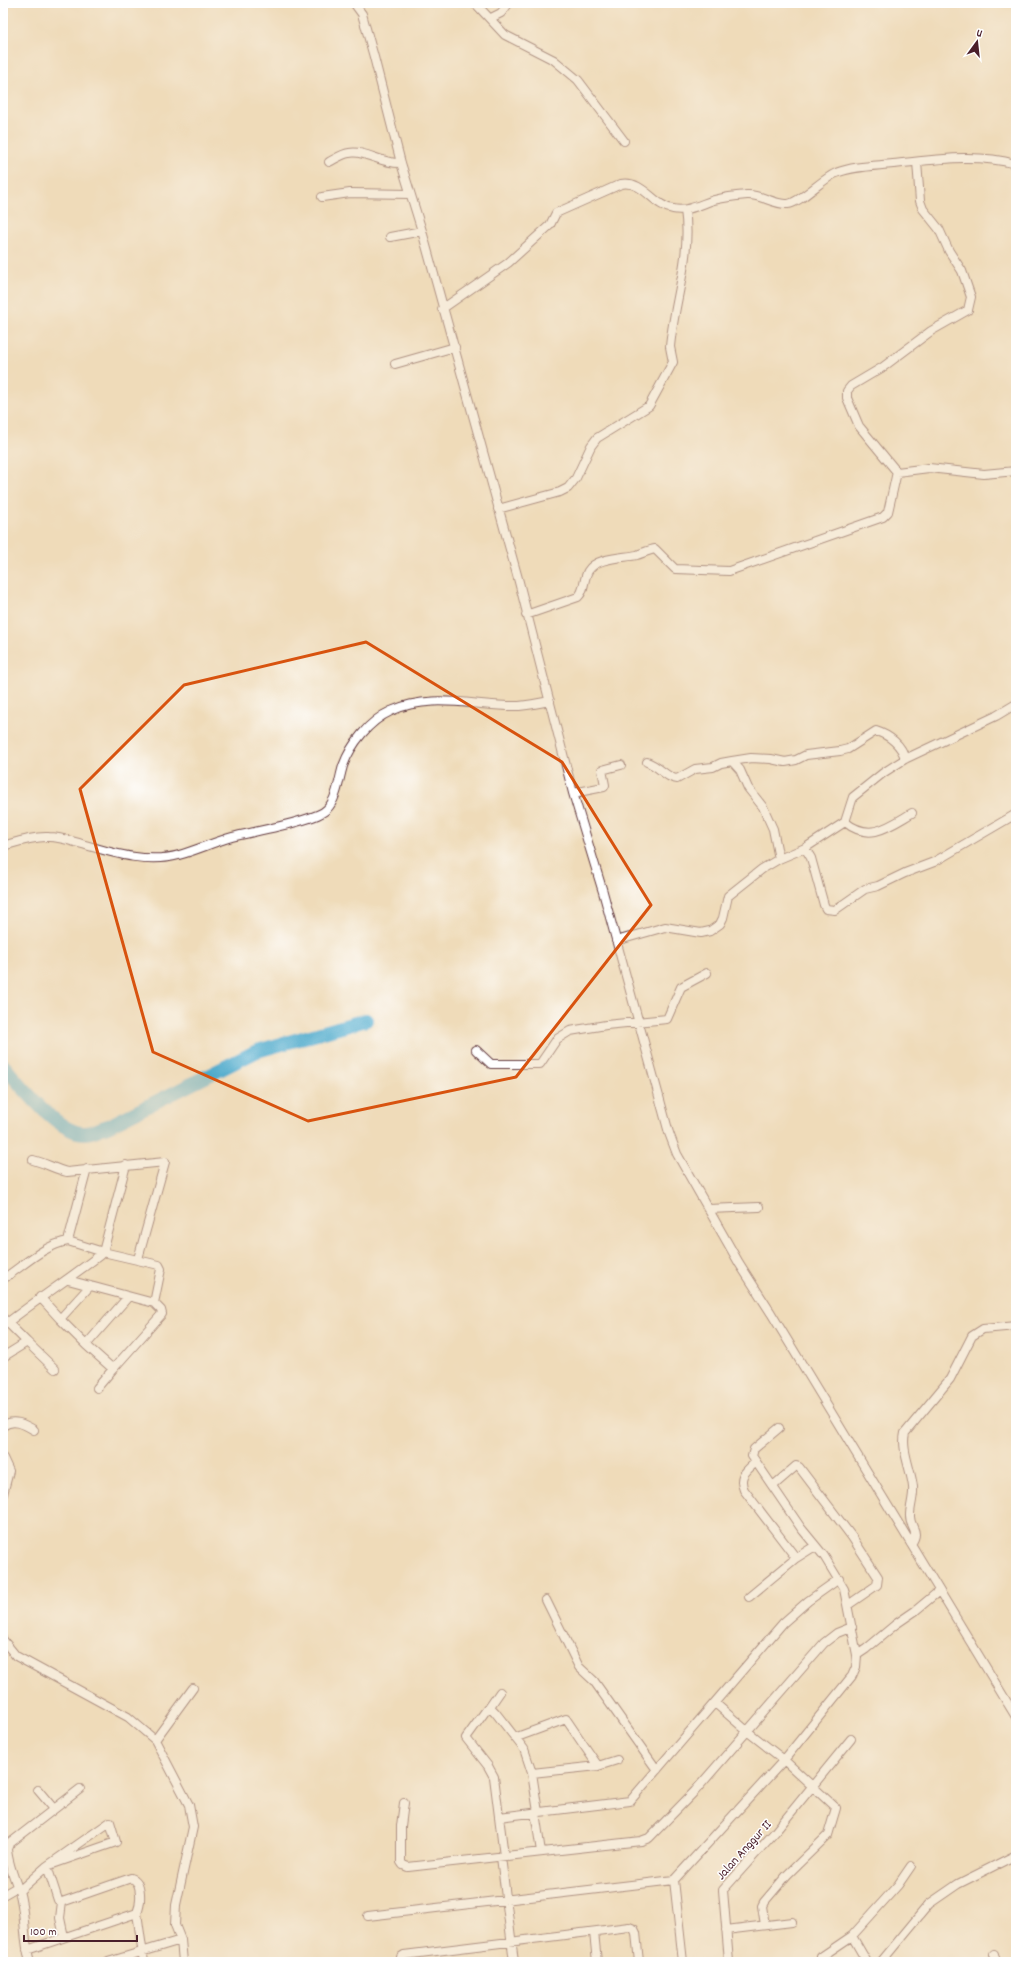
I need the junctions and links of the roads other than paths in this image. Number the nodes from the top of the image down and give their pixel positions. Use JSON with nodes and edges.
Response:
{"nodes":[{"id":1,"x":475,"y":3,"type":"edge"},
{"id":2,"x":509,"y":3,"type":"edge"},
{"id":3,"x":355,"y":4,"type":"edge"},
{"id":4,"x":491,"y":18,"type":"junction"},
{"id":5,"x":624,"y":141,"type":"dead end"},
{"id":6,"x":329,"y":162,"type":"dead end"},
{"id":7,"x":917,"y":162,"type":"junction"},
{"id":8,"x":401,"y":163,"type":"junction"},
{"id":9,"x":1016,"y":164,"type":"edge"},
{"id":10,"x":410,"y":194,"type":"junction"},
{"id":11,"x":322,"y":197,"type":"dead end"},
{"id":12,"x":685,"y":210,"type":"junction"},
{"id":13,"x":422,"y":231,"type":"junction"},
{"id":14,"x":390,"y":236,"type":"dead end"},
{"id":15,"x":442,"y":309,"type":"junction"},
{"id":16,"x":455,"y":347,"type":"junction"},
{"id":17,"x":395,"y":364,"type":"dead end"},
{"id":18,"x":1016,"y":471,"type":"edge"},
{"id":19,"x":897,"y":472,"type":"junction"},
{"id":20,"x":498,"y":509,"type":"junction"},
{"id":21,"x":526,"y":615,"type":"junction"},
{"id":22,"x":550,"y":701,"type":"junction"},
{"id":23,"x":1016,"y":704,"type":"edge"},
{"id":24,"x":905,"y":759,"type":"junction"},
{"id":25,"x":732,"y":761,"type":"junction"},
{"id":26,"x":647,"y":762,"type":"dead end"},
{"id":27,"x":621,"y":765,"type":"dead end"},
{"id":28,"x":573,"y":792,"type":"junction"},
{"id":29,"x":912,"y":813,"type":"dead end"},
{"id":30,"x":1016,"y":814,"type":"edge"},
{"id":31,"x":845,"y":822,"type":"junction"},
{"id":32,"x":3,"y":846,"type":"edge"},
{"id":33,"x":805,"y":848,"type":"junction"},
{"id":34,"x":779,"y":859,"type":"junction"},
{"id":35,"x":616,"y":941,"type":"junction"},
{"id":36,"x":707,"y":973,"type":"dead end"},
{"id":37,"x":639,"y":1022,"type":"junction"},
{"id":38,"x":476,"y":1050,"type":"dead end"},
{"id":39,"x":33,"y":1160,"type":"dead end"},
{"id":40,"x":126,"y":1165,"type":"junction"},
{"id":41,"x":87,"y":1169,"type":"junction"},
{"id":42,"x":759,"y":1207,"type":"dead end"},
{"id":43,"x":708,"y":1208,"type":"junction"},
{"id":44,"x":68,"y":1241,"type":"junction"},
{"id":45,"x":103,"y":1252,"type":"junction"},
{"id":46,"x":138,"y":1259,"type":"junction"},
{"id":47,"x":3,"y":1279,"type":"edge"},
{"id":48,"x":68,"y":1280,"type":"junction"},
{"id":49,"x":90,"y":1286,"type":"junction"},
{"id":50,"x":40,"y":1297,"type":"junction"},
{"id":51,"x":128,"y":1297,"type":"junction"},
{"id":52,"x":154,"y":1304,"type":"junction"},
{"id":53,"x":60,"y":1319,"type":"junction"},
{"id":54,"x":5,"y":1320,"type":"edge"},
{"id":55,"x":1016,"y":1326,"type":"edge"},
{"id":56,"x":27,"y":1342,"type":"junction"},
{"id":57,"x":86,"y":1345,"type":"junction"},
{"id":58,"x":3,"y":1357,"type":"edge"},
{"id":59,"x":55,"y":1369,"type":"dead end"},
{"id":60,"x":113,"y":1369,"type":"junction"},
{"id":61,"x":97,"y":1388,"type":"dead end"},
{"id":62,"x":3,"y":1426,"type":"edge"},
{"id":63,"x":779,"y":1428,"type":"dead end"},
{"id":64,"x":34,"y":1430,"type":"dead end"},
{"id":65,"x":3,"y":1458,"type":"edge"},
{"id":66,"x":753,"y":1464,"type":"junction"},
{"id":67,"x":773,"y":1486,"type":"junction"},
{"id":68,"x":3,"y":1494,"type":"edge"},
{"id":69,"x":911,"y":1544,"type":"junction"},
{"id":70,"x":815,"y":1546,"type":"junction"},
{"id":71,"x":796,"y":1558,"type":"junction"},
{"id":72,"x":839,"y":1579,"type":"junction"},
{"id":73,"x":940,"y":1591,"type":"junction"},
{"id":74,"x":749,"y":1597,"type":"dead end"},
{"id":75,"x":546,"y":1600,"type":"dead end"},
{"id":76,"x":848,"y":1605,"type":"junction"},
{"id":77,"x":852,"y":1627,"type":"junction"},
{"id":78,"x":3,"y":1640,"type":"edge"},
{"id":79,"x":857,"y":1655,"type":"junction"},
{"id":80,"x":193,"y":1688,"type":"dead end"},
{"id":81,"x":500,"y":1692,"type":"dead end"},
{"id":82,"x":715,"y":1703,"type":"junction"},
{"id":83,"x":489,"y":1708,"type":"junction"},
{"id":84,"x":1016,"y":1717,"type":"edge"},
{"id":85,"x":747,"y":1731,"type":"junction"},
{"id":86,"x":517,"y":1737,"type":"junction"},
{"id":87,"x":852,"y":1739,"type":"dead end"},
{"id":88,"x":155,"y":1740,"type":"junction"},
{"id":89,"x":617,"y":1760,"type":"dead end"},
{"id":90,"x":784,"y":1760,"type":"junction"},
{"id":91,"x":598,"y":1766,"type":"junction"},
{"id":92,"x":657,"y":1770,"type":"junction"},
{"id":93,"x":532,"y":1773,"type":"junction"},
{"id":94,"x":812,"y":1786,"type":"junction"},
{"id":95,"x":80,"y":1789,"type":"dead end"},
{"id":96,"x":38,"y":1790,"type":"dead end"},
{"id":97,"x":404,"y":1803,"type":"dead end"},
{"id":98,"x":54,"y":1809,"type":"junction"},
{"id":99,"x":537,"y":1812,"type":"junction"},
{"id":100,"x":499,"y":1817,"type":"junction"},
{"id":101,"x":541,"y":1852,"type":"junction"},
{"id":102,"x":5,"y":1854,"type":"edge"},
{"id":103,"x":503,"y":1856,"type":"junction"},
{"id":104,"x":1016,"y":1856,"type":"edge"},
{"id":105,"x":47,"y":1866,"type":"junction"},
{"id":106,"x":911,"y":1866,"type":"dead end"},
{"id":107,"x":674,"y":1880,"type":"junction"},
{"id":108,"x":18,"y":1889,"type":"junction"},
{"id":109,"x":3,"y":1895,"type":"edge"},
{"id":110,"x":507,"y":1900,"type":"junction"},
{"id":111,"x":62,"y":1902,"type":"junction"},
{"id":112,"x":137,"y":1913,"type":"junction"},
{"id":113,"x":368,"y":1916,"type":"dead end"},
{"id":114,"x":792,"y":1922,"type":"dead end"},
{"id":115,"x":765,"y":1925,"type":"junction"},
{"id":116,"x":726,"y":1930,"type":"junction"},
{"id":117,"x":594,"y":1932,"type":"junction"},
{"id":118,"x":852,"y":1936,"type":"junction"},
{"id":119,"x":64,"y":1937,"type":"junction"},
{"id":120,"x":181,"y":1940,"type":"junction"},
{"id":121,"x":512,"y":1942,"type":"junction"},
{"id":122,"x":27,"y":1950,"type":"junction"},
{"id":123,"x":143,"y":1950,"type":"junction"},
{"id":124,"x":30,"y":1962,"type":"edge"},
{"id":125,"x":108,"y":1962,"type":"edge"},
{"id":126,"x":144,"y":1962,"type":"edge"},
{"id":127,"x":183,"y":1962,"type":"edge"},
{"id":128,"x":401,"y":1962,"type":"edge"},
{"id":129,"x":514,"y":1962,"type":"edge"},
{"id":130,"x":597,"y":1962,"type":"edge"},
{"id":131,"x":639,"y":1962,"type":"edge"},
{"id":132,"x":683,"y":1962,"type":"edge"},
{"id":133,"x":730,"y":1962,"type":"edge"},
{"id":134,"x":823,"y":1962,"type":"edge"},
{"id":135,"x":867,"y":1962,"type":"edge"},
{"id":136,"x":881,"y":1962,"type":"edge"}],
"edges":[{"from":1,"to":4,"type":"street"},
{"from":2,"to":4,"type":"street"},
{"from":3,"to":8,"type":"street"},
{"from":4,"to":5,"type":"street"},
{"from":6,"to":8,"type":"street"},
{"from":7,"to":9,"type":"street"},
{"from":7,"to":12,"type":"street"},
{"from":7,"to":19,"type":"street"},
{"from":8,"to":10,"type":"street"},
{"from":10,"to":11,"type":"street"},
{"from":10,"to":13,"type":"street"},
{"from":12,"to":15,"type":"street"},
{"from":12,"to":20,"type":"street"},
{"from":13,"to":14,"type":"street"},
{"from":13,"to":15,"type":"street"},
{"from":15,"to":16,"type":"street"},
{"from":16,"to":17,"type":"street"},
{"from":16,"to":20,"type":"street"},
{"from":18,"to":19,"type":"street"},
{"from":19,"to":21,"type":"street"},
{"from":20,"to":21,"type":"street"},
{"from":21,"to":22,"type":"street"},
{"from":22,"to":28,"type":"street"},
{"from":22,"to":32,"type":"street"},
{"from":23,"to":24,"type":"street"},
{"from":24,"to":25,"type":"street"},
{"from":24,"to":31,"type":"street"},
{"from":25,"to":26,"type":"street"},
{"from":25,"to":34,"type":"street"},
{"from":27,"to":28,"type":"street"},
{"from":28,"to":35,"type":"street"},
{"from":29,"to":31,"type":"street"},
{"from":30,"to":33,"type":"street"},
{"from":31,"to":33,"type":"street"},
{"from":33,"to":34,"type":"street"},
{"from":34,"to":35,"type":"street"},
{"from":35,"to":37,"type":"street"},
{"from":36,"to":37,"type":"street"},
{"from":37,"to":38,"type":"street"},
{"from":37,"to":43,"type":"street"},
{"from":39,"to":41,"type":"street"},
{"from":40,"to":41,"type":"street"},
{"from":40,"to":45,"type":"street"},
{"from":40,"to":46,"type":"street"},
{"from":41,"to":44,"type":"street"},
{"from":42,"to":43,"type":"street"},
{"from":43,"to":69,"type":"street"},
{"from":44,"to":45,"type":"street"},
{"from":44,"to":47,"type":"street"},
{"from":45,"to":46,"type":"street"},
{"from":45,"to":48,"type":"street"},
{"from":46,"to":52,"type":"street"},
{"from":48,"to":49,"type":"street"},
{"from":48,"to":50,"type":"street"},
{"from":49,"to":51,"type":"street"},
{"from":49,"to":53,"type":"street"},
{"from":50,"to":53,"type":"street"},
{"from":50,"to":54,"type":"street"},
{"from":51,"to":52,"type":"street"},
{"from":51,"to":57,"type":"street"},
{"from":52,"to":60,"type":"street"},
{"from":53,"to":57,"type":"street"},
{"from":54,"to":56,"type":"street"},
{"from":55,"to":69,"type":"street"},
{"from":56,"to":58,"type":"street"},
{"from":56,"to":59,"type":"street"},
{"from":57,"to":60,"type":"street"},
{"from":60,"to":61,"type":"street"},
{"from":62,"to":64,"type":"street"},
{"from":63,"to":66,"type":"street"},
{"from":65,"to":68,"type":"street"},
{"from":66,"to":67,"type":"street"},
{"from":66,"to":71,"type":"street"},
{"from":67,"to":70,"type":"street"},
{"from":67,"to":76,"type":"street"},
{"from":69,"to":73,"type":"street"},
{"from":70,"to":71,"type":"street"},
{"from":70,"to":72,"type":"street"},
{"from":71,"to":74,"type":"street"},
{"from":72,"to":76,"type":"street"},
{"from":72,"to":82,"type":"street"},
{"from":73,"to":79,"type":"street"},
{"from":73,"to":84,"type":"street"},
{"from":75,"to":92,"type":"street"},
{"from":76,"to":77,"type":"street"},
{"from":77,"to":79,"type":"street"},
{"from":77,"to":85,"type":"street"},
{"from":78,"to":88,"type":"street"},
{"from":79,"to":90,"type":"street"},
{"from":80,"to":88,"type":"street"},
{"from":81,"to":83,"type":"street"},
{"from":82,"to":85,"type":"street"},
{"from":82,"to":92,"type":"street"},
{"from":83,"to":86,"type":"street"},
{"from":83,"to":100,"type":"street"},
{"from":85,"to":90,"type":"street"},
{"from":85,"to":101,"type":"street"},
{"from":86,"to":91,"type":"street"},
{"from":86,"to":93,"type":"street"},
{"from":87,"to":94,"type":"street","name":"Jalan Anggur II"},
{"from":88,"to":120,"type":"street"},
{"from":89,"to":91,"type":"street"},
{"from":90,"to":94,"type":"street"},
{"from":90,"to":107,"type":"street"},
{"from":91,"to":93,"type":"street"},
{"from":92,"to":99,"type":"street"},
{"from":93,"to":99,"type":"street"},
{"from":94,"to":115,"type":"street"},
{"from":94,"to":116,"type":"street","name":"Jalan Anggur II"},
{"from":95,"to":98,"type":"street"},
{"from":96,"to":98,"type":"street"},
{"from":97,"to":103,"type":"street"},
{"from":98,"to":102,"type":"street"},
{"from":99,"to":100,"type":"street"},
{"from":99,"to":101,"type":"street"},
{"from":100,"to":103,"type":"street"},
{"from":101,"to":103,"type":"street"},
{"from":102,"to":108,"type":"street"},
{"from":103,"to":110,"type":"street"},
{"from":104,"to":136,"type":"street"},
{"from":105,"to":105,"type":"street"},
{"from":105,"to":108,"type":"street"},
{"from":105,"to":111,"type":"street"},
{"from":106,"to":118,"type":"street"},
{"from":107,"to":110,"type":"street"},
{"from":107,"to":132,"type":"street"},
{"from":108,"to":109,"type":"street"},
{"from":108,"to":122,"type":"street"},
{"from":110,"to":113,"type":"street"},
{"from":110,"to":121,"type":"street"},
{"from":111,"to":112,"type":"street"},
{"from":111,"to":119,"type":"street"},
{"from":112,"to":119,"type":"street"},
{"from":112,"to":123,"type":"street"},
{"from":114,"to":115,"type":"street"},
{"from":115,"to":116,"type":"street"},
{"from":116,"to":133,"type":"street","name":"Jalan Anggur II"},
{"from":117,"to":121,"type":"street"},
{"from":117,"to":130,"type":"street"},
{"from":117,"to":131,"type":"street"},
{"from":118,"to":134,"type":"street"},
{"from":118,"to":135,"type":"street"},
{"from":119,"to":122,"type":"street"},
{"from":120,"to":123,"type":"street"},
{"from":120,"to":127,"type":"street"},
{"from":121,"to":128,"type":"street"},
{"from":121,"to":129,"type":"street"},
{"from":122,"to":124,"type":"street"},
{"from":123,"to":125,"type":"street"},
{"from":123,"to":126,"type":"street"}]}
